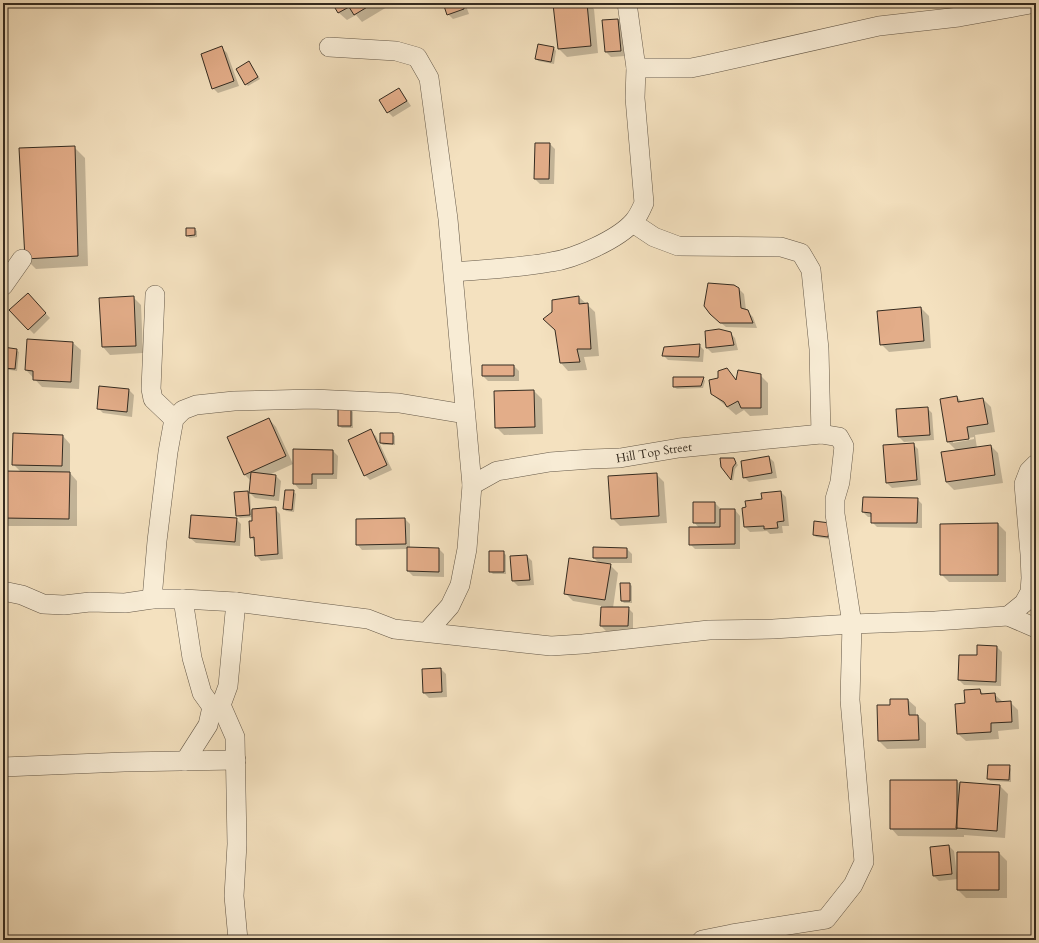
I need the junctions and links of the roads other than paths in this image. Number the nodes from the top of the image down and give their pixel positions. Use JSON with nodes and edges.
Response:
{"nodes":[{"id":1,"x":627,"y":3,"type":"edge"},
{"id":2,"x":1036,"y":3,"type":"edge"},
{"id":3,"x":329,"y":47,"type":"dead end"},
{"id":4,"x":636,"y":68,"type":"junction"},
{"id":5,"x":633,"y":223,"type":"junction"},
{"id":6,"x":22,"y":258,"type":"dead end"},
{"id":7,"x":454,"y":272,"type":"junction"},
{"id":8,"x":3,"y":286,"type":"edge"},
{"id":9,"x":155,"y":295,"type":"dead end"},
{"id":10,"x":465,"y":414,"type":"junction"},
{"id":11,"x":174,"y":419,"type":"junction"},
{"id":12,"x":821,"y":434,"type":"junction"},
{"id":13,"x":1036,"y":464,"type":"edge"},
{"id":14,"x":472,"y":485,"type":"junction"},
{"id":15,"x":3,"y":591,"type":"edge"},
{"id":16,"x":152,"y":599,"type":"junction"},
{"id":17,"x":183,"y":599,"type":"junction"},
{"id":18,"x":236,"y":602,"type":"junction"},
{"id":19,"x":450,"y":606,"type":"junction"},
{"id":20,"x":1008,"y":616,"type":"junction"},
{"id":21,"x":852,"y":624,"type":"junction"},
{"id":22,"x":1036,"y":628,"type":"edge"},
{"id":23,"x":426,"y":632,"type":"junction"},
{"id":24,"x":455,"y":636,"type":"junction"},
{"id":25,"x":216,"y":706,"type":"junction"},
{"id":26,"x":236,"y":760,"type":"junction"},
{"id":27,"x":185,"y":761,"type":"junction"},
{"id":28,"x":3,"y":767,"type":"edge"},
{"id":29,"x":238,"y":940,"type":"edge"},
{"id":30,"x":702,"y":940,"type":"edge"}],
"edges":[{"from":1,"to":4,"type":"street"},
{"from":2,"to":4,"type":"street"},
{"from":3,"to":7,"type":"street"},
{"from":4,"to":5,"type":"street"},
{"from":5,"to":7,"type":"street"},
{"from":5,"to":12,"type":"street"},
{"from":6,"to":8,"type":"street"},
{"from":7,"to":10,"type":"street"},
{"from":9,"to":11,"type":"street"},
{"from":10,"to":11,"type":"street"},
{"from":10,"to":14,"type":"street"},
{"from":11,"to":16,"type":"street"},
{"from":12,"to":14,"type":"street","name":"Hill Top Street"},
{"from":12,"to":21,"type":"street","name":"Hill Top Street"},
{"from":13,"to":20,"type":"street"},
{"from":14,"to":19,"type":"street"},
{"from":15,"to":16,"type":"street"},
{"from":16,"to":17,"type":"street"},
{"from":17,"to":18,"type":"street"},
{"from":17,"to":25,"type":"street"},
{"from":18,"to":23,"type":"street"},
{"from":18,"to":25,"type":"street"},
{"from":19,"to":23,"type":"street"},
{"from":19,"to":24,"type":"street"},
{"from":20,"to":21,"type":"street"},
{"from":20,"to":22,"type":"street"},
{"from":21,"to":24,"type":"street"},
{"from":21,"to":30,"type":"street"},
{"from":23,"to":24,"type":"street"},
{"from":25,"to":26,"type":"street"},
{"from":25,"to":27,"type":"street"},
{"from":26,"to":27,"type":"street"},
{"from":26,"to":29,"type":"street"},
{"from":27,"to":28,"type":"street"}]}
